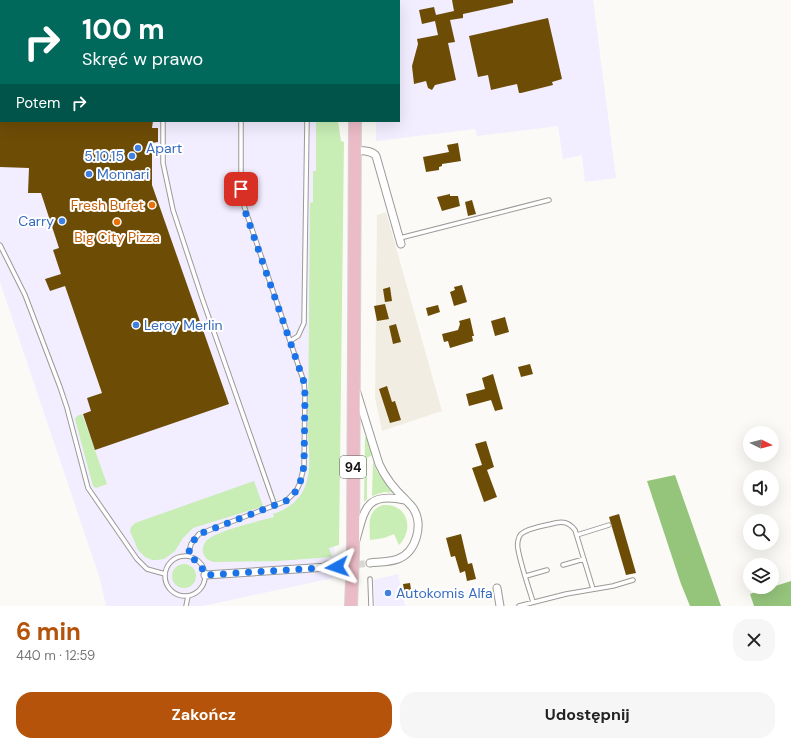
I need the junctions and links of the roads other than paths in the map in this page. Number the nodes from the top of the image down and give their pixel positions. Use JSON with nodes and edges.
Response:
{"nodes":[{"id":1,"x":163,"y":122,"type":"edge"},
{"id":2,"x":241,"y":122,"type":"edge"},
{"id":3,"x":307,"y":122,"type":"edge"},
{"id":4,"x":355,"y":122,"type":"edge"},
{"id":5,"x":355,"y":150,"type":"junction"},
{"id":6,"x":549,"y":200,"type":"dead end"},
{"id":7,"x":400,"y":241,"type":"joint"},
{"id":8,"x":0,"y":244,"type":"edge"},
{"id":9,"x":290,"y":341,"type":"junction"},
{"id":10,"x":353,"y":379,"type":"junction"},
{"id":11,"x":405,"y":500,"type":"junction"},
{"id":12,"x":275,"y":506,"type":"junction"},
{"id":13,"x":609,"y":525,"type":"dead end"},
{"id":14,"x":577,"y":535,"type":"junction"},
{"id":15,"x":353,"y":554,"type":"junction"},
{"id":16,"x":188,"y":556,"type":"junction"},
{"id":17,"x":584,"y":559,"type":"junction"},
{"id":18,"x":370,"y":563,"type":"tunnel mouth"},
{"id":19,"x":563,"y":565,"type":"dead end"},
{"id":20,"x":333,"y":567,"type":"tunnel mouth"},
{"id":21,"x":546,"y":570,"type":"dead end"},
{"id":22,"x":165,"y":574,"type":"junction"},
{"id":23,"x":205,"y":575,"type":"junction"},
{"id":24,"x":526,"y":576,"type":"junction"},
{"id":25,"x":370,"y":580,"type":"dead end"},
{"id":26,"x":633,"y":580,"type":"dead end"},
{"id":27,"x":496,"y":588,"type":"dead end"},
{"id":28,"x":593,"y":589,"type":"junction"},
{"id":29,"x":188,"y":596,"type":"junction"},
{"id":30,"x":533,"y":602,"type":"junction"},
{"id":31,"x":186,"y":606,"type":"edge"},
{"id":32,"x":351,"y":606,"type":"edge"},
{"id":33,"x":371,"y":606,"type":"edge"},
{"id":34,"x":500,"y":606,"type":"edge"},
{"id":35,"x":519,"y":606,"type":"edge"}],
"edges":[{"from":1,"to":12,"type":"lane"},
{"from":2,"to":9,"type":"lane"},
{"from":3,"to":9,"type":"lane"},
{"from":4,"to":5,"type":"main road","number":"94"},
{"from":5,"to":7,"type":"street"},
{"from":5,"to":10,"type":"main road","number":"94"},
{"from":6,"to":7,"type":"lane"},
{"from":8,"to":22,"type":"lane"},
{"from":9,"to":12,"type":"lane"},
{"from":10,"to":11,"type":"street"},
{"from":10,"to":15,"type":"main road","number":"94"},
{"from":11,"to":15,"type":"street"},
{"from":11,"to":18,"type":"street"},
{"from":12,"to":16,"type":"lane"},
{"from":13,"to":14,"type":"lane"},
{"from":14,"to":17,"type":"lane"},
{"from":14,"to":24,"type":"lane"},
{"from":15,"to":32,"type":"main road","number":"94"},
{"from":16,"to":22,"type":"lane"},
{"from":16,"to":23,"type":"lane"},
{"from":17,"to":19,"type":"lane"},
{"from":17,"to":28,"type":"lane"},
{"from":20,"to":23,"type":"street"},
{"from":21,"to":24,"type":"lane"},
{"from":22,"to":29,"type":"lane"},
{"from":23,"to":29,"type":"lane"},
{"from":24,"to":30,"type":"lane"},
{"from":25,"to":33,"type":"lane"},
{"from":26,"to":28,"type":"lane"},
{"from":27,"to":34,"type":"street"},
{"from":28,"to":30,"type":"lane"},
{"from":29,"to":31,"type":"lane"},
{"from":30,"to":35,"type":"lane"}]}
